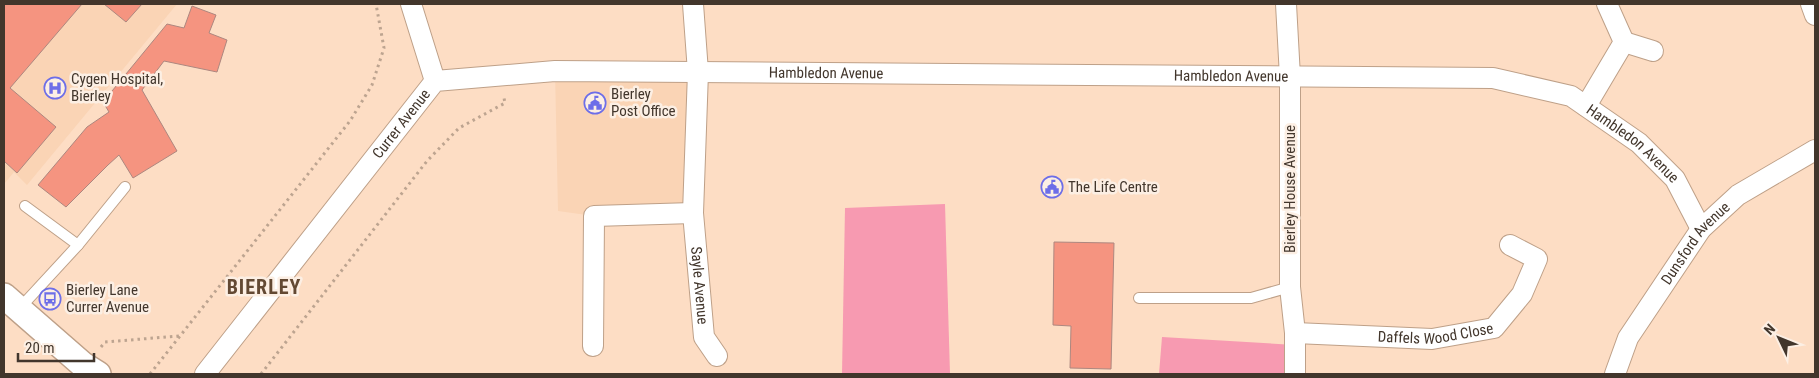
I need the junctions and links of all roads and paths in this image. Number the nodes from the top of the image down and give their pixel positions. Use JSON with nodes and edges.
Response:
{"nodes":[{"id":1,"x":376,"y":4,"type":"edge"},
{"id":2,"x":411,"y":4,"type":"edge"},
{"id":3,"x":692,"y":4,"type":"edge"},
{"id":4,"x":1286,"y":4,"type":"edge"},
{"id":5,"x":1607,"y":4,"type":"edge"},
{"id":6,"x":1812,"y":4,"type":"edge"},
{"id":7,"x":1815,"y":15,"type":"edge"},
{"id":8,"x":1624,"y":42,"type":"junction"},
{"id":9,"x":1653,"y":51,"type":"dead end"},
{"id":10,"x":698,"y":72,"type":"junction"},
{"id":11,"x":502,"y":75,"type":"junction"},
{"id":12,"x":1290,"y":77,"type":"junction"},
{"id":13,"x":435,"y":81,"type":"junction"},
{"id":14,"x":1586,"y":106,"type":"junction"},
{"id":15,"x":1815,"y":150,"type":"edge"},
{"id":16,"x":125,"y":187,"type":"dead end"},
{"id":17,"x":25,"y":206,"type":"dead end"},
{"id":18,"x":694,"y":212,"type":"junction"},
{"id":19,"x":1701,"y":230,"type":"junction"},
{"id":20,"x":78,"y":245,"type":"junction"},
{"id":21,"x":1510,"y":245,"type":"dead end"},
{"id":22,"x":1290,"y":287,"type":"junction"},
{"id":23,"x":1139,"y":298,"type":"dead end"},
{"id":24,"x":12,"y":302,"type":"edge"},
{"id":25,"x":1295,"y":332,"type":"junction"},
{"id":26,"x":180,"y":336,"type":"junction"},
{"id":27,"x":593,"y":346,"type":"dead end"},
{"id":28,"x":717,"y":356,"type":"dead end"},
{"id":29,"x":92,"y":370,"type":"edge"},
{"id":30,"x":151,"y":374,"type":"edge"},
{"id":31,"x":205,"y":374,"type":"edge"},
{"id":32,"x":261,"y":374,"type":"edge"},
{"id":33,"x":1295,"y":374,"type":"edge"},
{"id":34,"x":1615,"y":374,"type":"edge"}],
"edges":[{"from":1,"to":26,"type":"path"},
{"from":2,"to":13,"type":"street"},
{"from":3,"to":10,"type":"street","name":"Sayle Avenue"},
{"from":4,"to":12,"type":"street","name":"Bierley House Avenue"},
{"from":5,"to":8,"type":"street"},
{"from":6,"to":7,"type":"street"},
{"from":8,"to":9,"type":"street"},
{"from":8,"to":14,"type":"street"},
{"from":10,"to":11,"type":"street","name":"Currer Avenue"},
{"from":10,"to":12,"type":"street","name":"Hambledon Avenue"},
{"from":10,"to":18,"type":"street","name":"Sayle Avenue"},
{"from":11,"to":13,"type":"street","name":"Currer Avenue"},
{"from":11,"to":32,"type":"path"},
{"from":12,"to":14,"type":"street","name":"Hambledon Avenue"},
{"from":12,"to":22,"type":"street","name":"Bierley House Avenue"},
{"from":13,"to":31,"type":"street","name":"Currer Avenue"},
{"from":14,"to":19,"type":"street","name":"Hambledon Avenue"},
{"from":15,"to":19,"type":"street","name":"Dunsford Avenue"},
{"from":16,"to":20,"type":"lane"},
{"from":17,"to":20,"type":"lane"},
{"from":18,"to":27,"type":"street"},
{"from":18,"to":28,"type":"street","name":"Sayle Avenue"},
{"from":19,"to":34,"type":"street","name":"Dunsford Avenue"},
{"from":20,"to":24,"type":"lane"},
{"from":21,"to":25,"type":"street","name":"Daffels Wood Close"},
{"from":22,"to":23,"type":"lane"},
{"from":22,"to":25,"type":"street","name":"Bierley House Avenue"},
{"from":24,"to":29,"type":"street"},
{"from":25,"to":33,"type":"street","name":"Bierley House Avenue"},
{"from":26,"to":29,"type":"path"},
{"from":26,"to":30,"type":"path"}]}
